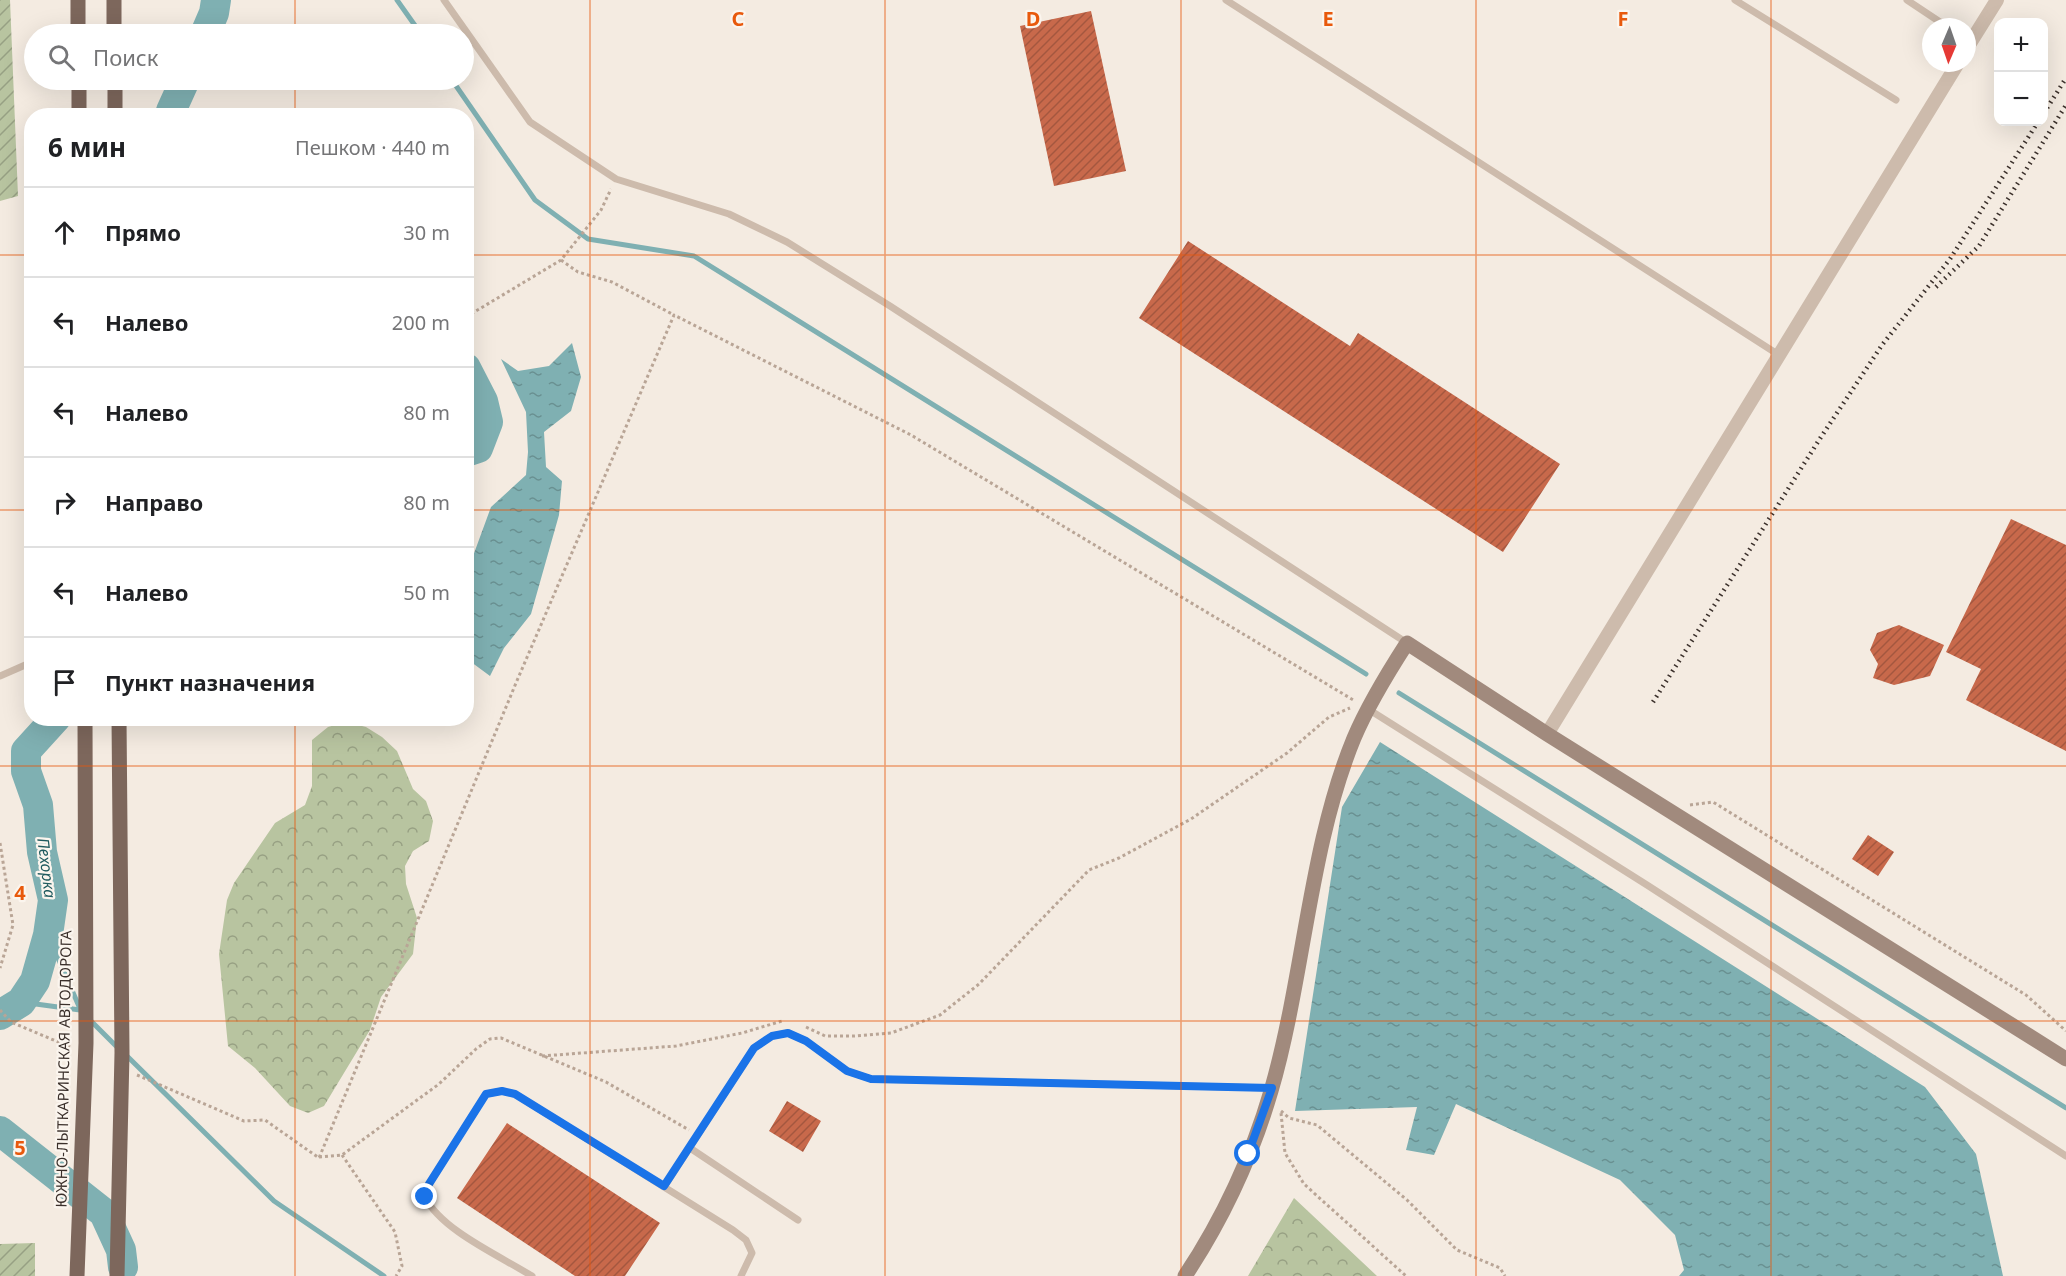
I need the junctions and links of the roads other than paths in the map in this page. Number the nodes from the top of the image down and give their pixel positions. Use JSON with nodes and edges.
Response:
{"nodes":[{"id":1,"x":78,"y":0,"type":"edge"},
{"id":2,"x":114,"y":0,"type":"edge"},
{"id":3,"x":444,"y":0,"type":"edge"},
{"id":4,"x":1226,"y":0,"type":"edge"},
{"id":5,"x":1736,"y":0,"type":"edge"},
{"id":6,"x":1907,"y":0,"type":"edge"},
{"id":7,"x":1997,"y":0,"type":"edge"},
{"id":8,"x":1934,"y":18,"type":"edge"},
{"id":9,"x":78,"y":24,"type":"edge"},
{"id":10,"x":114,"y":24,"type":"edge"},
{"id":11,"x":461,"y":24,"type":"edge"},
{"id":12,"x":1976,"y":34,"type":"edge"},
{"id":13,"x":474,"y":43,"type":"edge"},
{"id":14,"x":1952,"y":72,"type":"edge"},
{"id":15,"x":79,"y":90,"type":"edge"},
{"id":16,"x":115,"y":90,"type":"edge"},
{"id":17,"x":1896,"y":100,"type":"dead end"},
{"id":18,"x":79,"y":108,"type":"edge"},
{"id":19,"x":115,"y":108,"type":"edge"},
{"id":20,"x":1779,"y":355,"type":"junction"},
{"id":21,"x":1407,"y":643,"type":"junction"},
{"id":22,"x":24,"y":666,"type":"edge"},
{"id":23,"x":0,"y":676,"type":"edge"},
{"id":24,"x":1363,"y":706,"type":"junction"},
{"id":25,"x":85,"y":726,"type":"edge"},
{"id":26,"x":119,"y":726,"type":"edge"},
{"id":27,"x":1547,"y":734,"type":"junction"},
{"id":28,"x":2066,"y":1059,"type":"edge"},
{"id":29,"x":1271,"y":1091,"type":"junction"},
{"id":30,"x":690,"y":1148,"type":"junction"},
{"id":31,"x":2066,"y":1156,"type":"edge"},
{"id":32,"x":664,"y":1186,"type":"junction"},
{"id":33,"x":798,"y":1220,"type":"dead end"},
{"id":34,"x":77,"y":1276,"type":"edge"},
{"id":35,"x":117,"y":1276,"type":"edge"},
{"id":36,"x":532,"y":1276,"type":"edge"},
{"id":37,"x":741,"y":1276,"type":"edge"},
{"id":38,"x":1185,"y":1276,"type":"edge"}],
"edges":[{"from":1,"to":9,"type":"main road"},
{"from":2,"to":10,"type":"main road"},
{"from":3,"to":11,"type":"lane"},
{"from":4,"to":20,"type":"lane"},
{"from":5,"to":17,"type":"lane"},
{"from":6,"to":8,"type":"lane"},
{"from":7,"to":12,"type":"street"},
{"from":13,"to":21,"type":"lane"},
{"from":14,"to":20,"type":"street"},
{"from":15,"to":18,"type":"main road"},
{"from":16,"to":19,"type":"main road"},
{"from":20,"to":27,"type":"street"},
{"from":21,"to":24,"type":"street"},
{"from":21,"to":27,"type":"street"},
{"from":22,"to":23,"type":"lane"},
{"from":24,"to":29,"type":"street"},
{"from":24,"to":31,"type":"lane"},
{"from":25,"to":34,"type":"main road","name":"ЮЖНО-ЛЫТКАРИНСКАЯ АВТОДОРОГА"},
{"from":26,"to":35,"type":"main road"},
{"from":27,"to":28,"type":"street"},
{"from":29,"to":30,"type":"lane"},
{"from":29,"to":38,"type":"street"},
{"from":30,"to":32,"type":"lane"},
{"from":30,"to":33,"type":"lane"},
{"from":32,"to":36,"type":"lane"},
{"from":32,"to":37,"type":"lane"}]}
